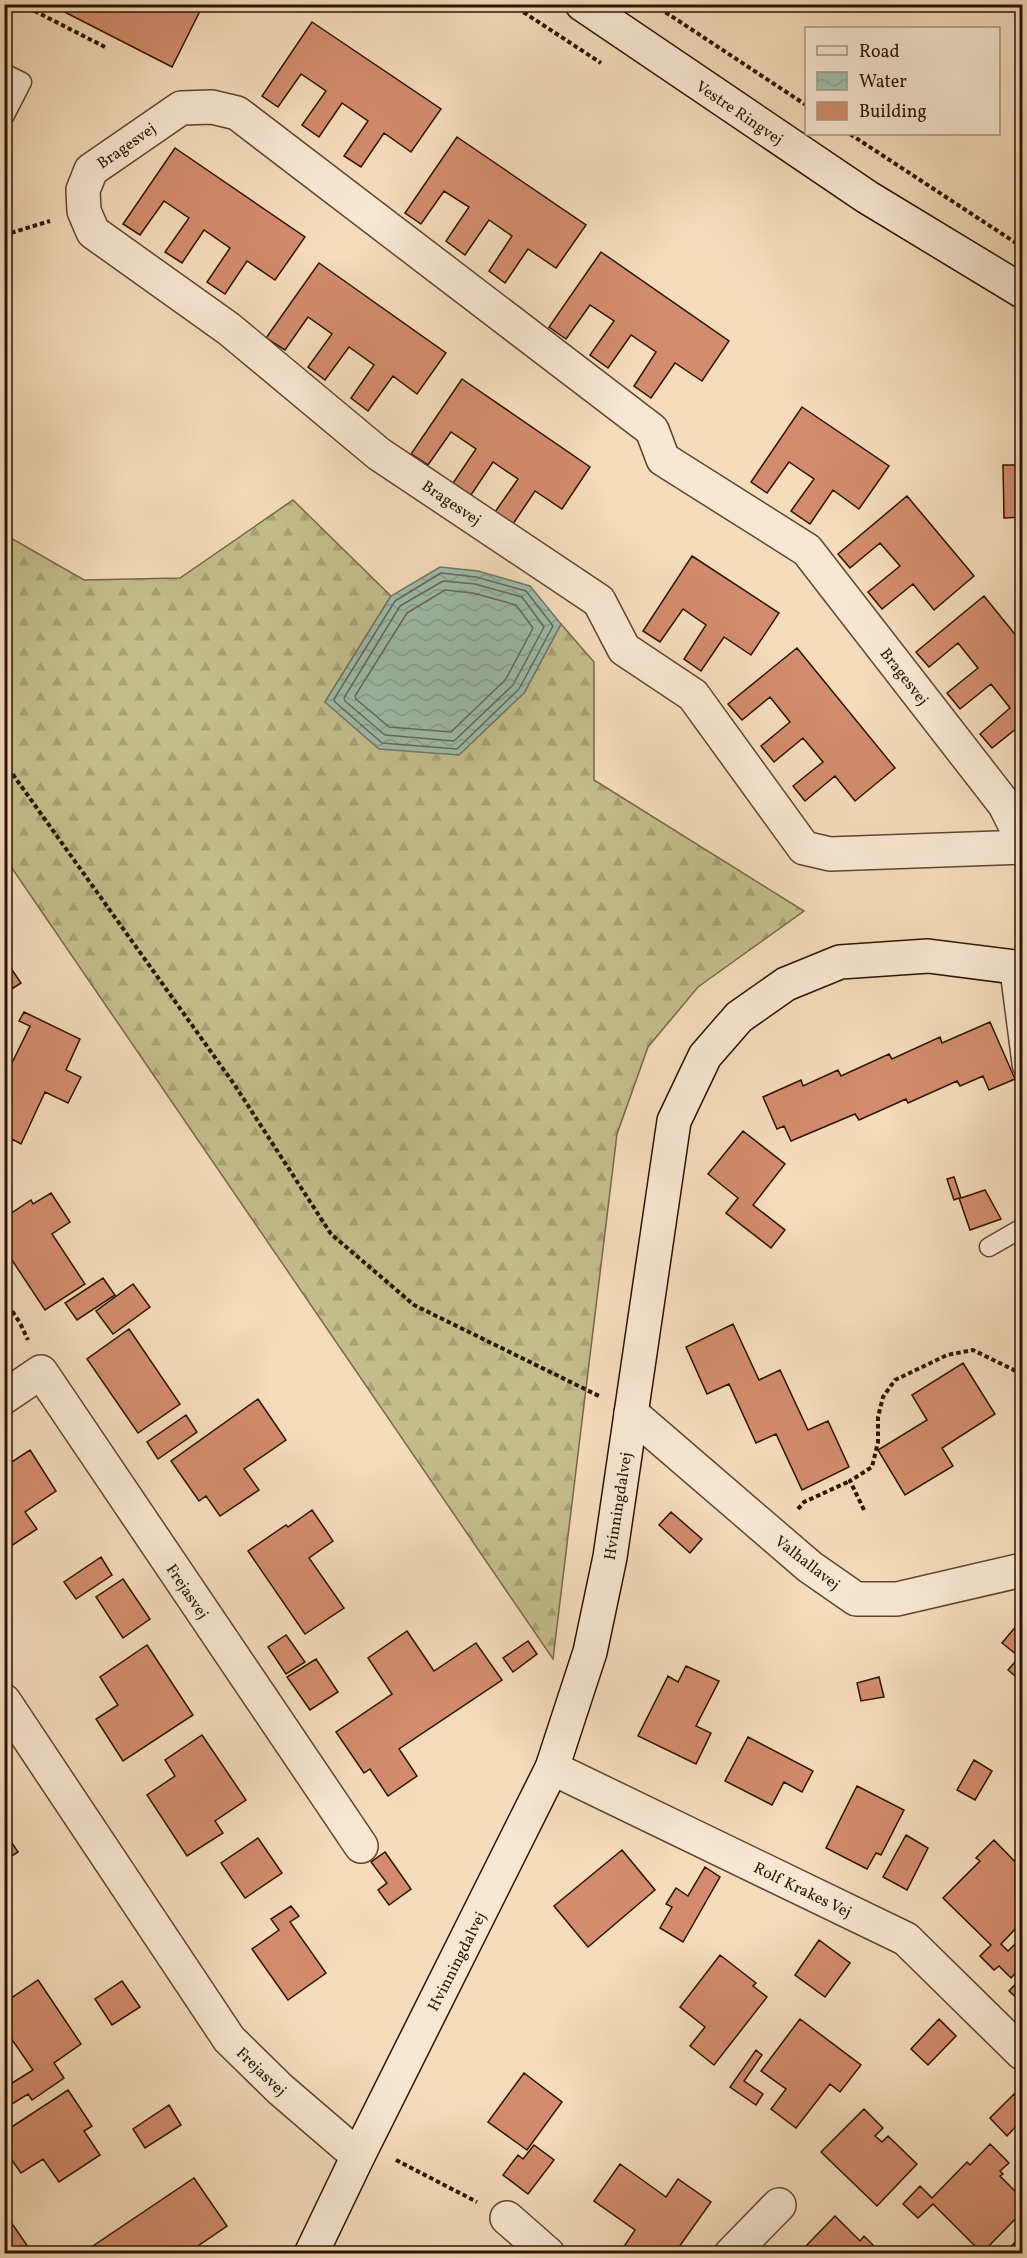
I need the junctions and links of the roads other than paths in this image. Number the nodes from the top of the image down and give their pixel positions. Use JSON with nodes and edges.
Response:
{"nodes":[{"id":1,"x":582,"y":4,"type":"edge"},
{"id":2,"x":4,"y":73,"type":"edge"},
{"id":3,"x":4,"y":117,"type":"edge"},
{"id":4,"x":1023,"y":291,"type":"edge"},
{"id":5,"x":1023,"y":838,"type":"edge"},
{"id":6,"x":1023,"y":847,"type":"edge"},
{"id":7,"x":1016,"y":968,"type":"edge"},
{"id":8,"x":1023,"y":1067,"type":"edge"},
{"id":9,"x":1023,"y":1228,"type":"edge"},
{"id":10,"x":989,"y":1247,"type":"dead end"},
{"id":11,"x":4,"y":1397,"type":"edge"},
{"id":12,"x":632,"y":1413,"type":"junction"},
{"id":13,"x":1023,"y":1570,"type":"edge"},
{"id":14,"x":4,"y":1701,"type":"edge"},
{"id":15,"x":552,"y":1768,"type":"junction"},
{"id":16,"x":361,"y":1846,"type":"dead end"},
{"id":17,"x":1023,"y":2053,"type":"edge"},
{"id":18,"x":358,"y":2156,"type":"junction"},
{"id":19,"x":779,"y":2205,"type":"dead end"},
{"id":20,"x":507,"y":2218,"type":"road end"},
{"id":21,"x":311,"y":2253,"type":"edge"},
{"id":22,"x":548,"y":2253,"type":"edge"},
{"id":23,"x":730,"y":2253,"type":"edge"}],
"edges":[{"from":1,"to":4,"type":"street","name":"Vestre Ringvej"},
{"from":2,"to":3,"type":"lane"},
{"from":5,"to":6,"type":"street","name":"Bragesvej"},
{"from":7,"to":8,"type":"lane"},
{"from":7,"to":12,"type":"street","name":"Hvinningdalvej"},
{"from":9,"to":10,"type":"lane"},
{"from":11,"to":16,"type":"street","name":"Frejasvej"},
{"from":12,"to":13,"type":"street","name":"Valhallavej"},
{"from":12,"to":15,"type":"street","name":"Hvinningdalvej"},
{"from":14,"to":18,"type":"street","name":"Frejasvej"},
{"from":15,"to":17,"type":"street","name":"Rolf Krakes Vej"},
{"from":15,"to":18,"type":"street","name":"Hvinningdalvej"},
{"from":18,"to":21,"type":"street","name":"Hvinningdalvej"},
{"from":19,"to":23,"type":"street"},
{"from":20,"to":22,"type":"street"}]}
